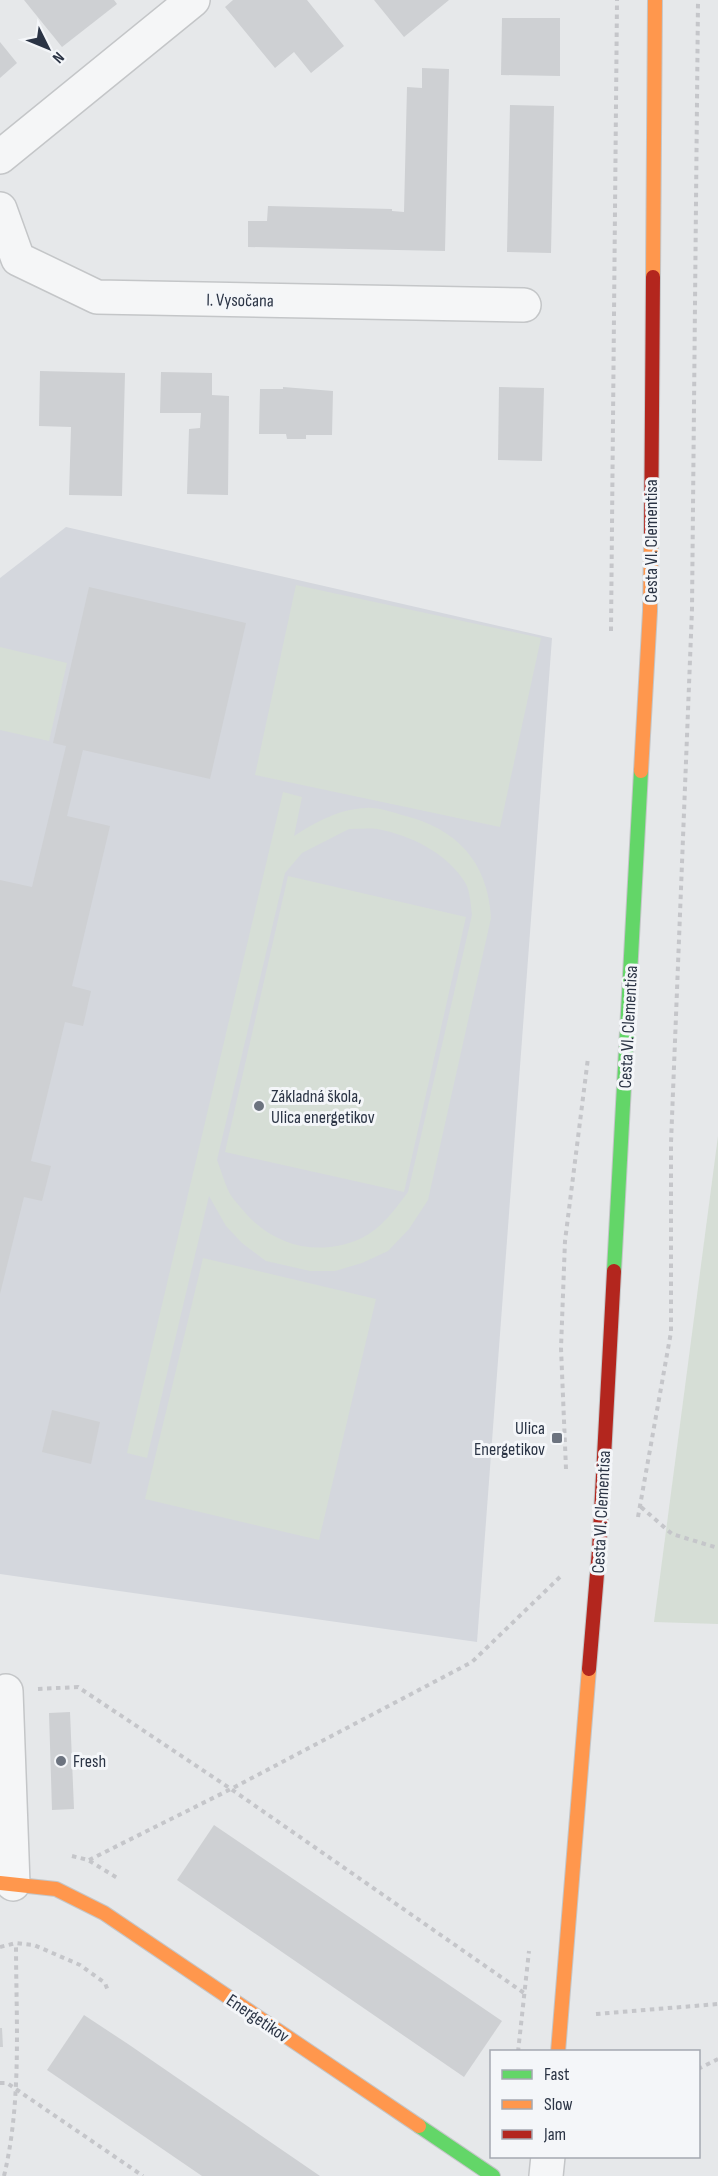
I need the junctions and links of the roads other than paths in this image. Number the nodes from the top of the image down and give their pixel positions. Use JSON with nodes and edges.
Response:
{"nodes":[{"id":1,"x":193,"y":0,"type":"edge"},
{"id":2,"x":655,"y":0,"type":"edge"},
{"id":3,"x":0,"y":158,"type":"edge"},
{"id":4,"x":0,"y":209,"type":"edge"},
{"id":5,"x":524,"y":305,"type":"dead end"},
{"id":6,"x":6,"y":1691,"type":"road end"},
{"id":7,"x":7,"y":1884,"type":"edge"},
{"id":8,"x":558,"y":2050,"type":"edge"},
{"id":9,"x":548,"y":2158,"type":"edge"},
{"id":10,"x":493,"y":2176,"type":"edge"},
{"id":11,"x":546,"y":2176,"type":"edge"}],
"edges":[{"from":1,"to":3,"type":"street"},
{"from":2,"to":8,"type":"street","name":"Cesta Vl. Clementisa"},
{"from":4,"to":5,"type":"street","name":"I. Vysočana"},
{"from":6,"to":7,"type":"street","name":"Energetikov"},
{"from":7,"to":10,"type":"street","name":"Energetikov"},
{"from":9,"to":11,"type":"street"}]}
